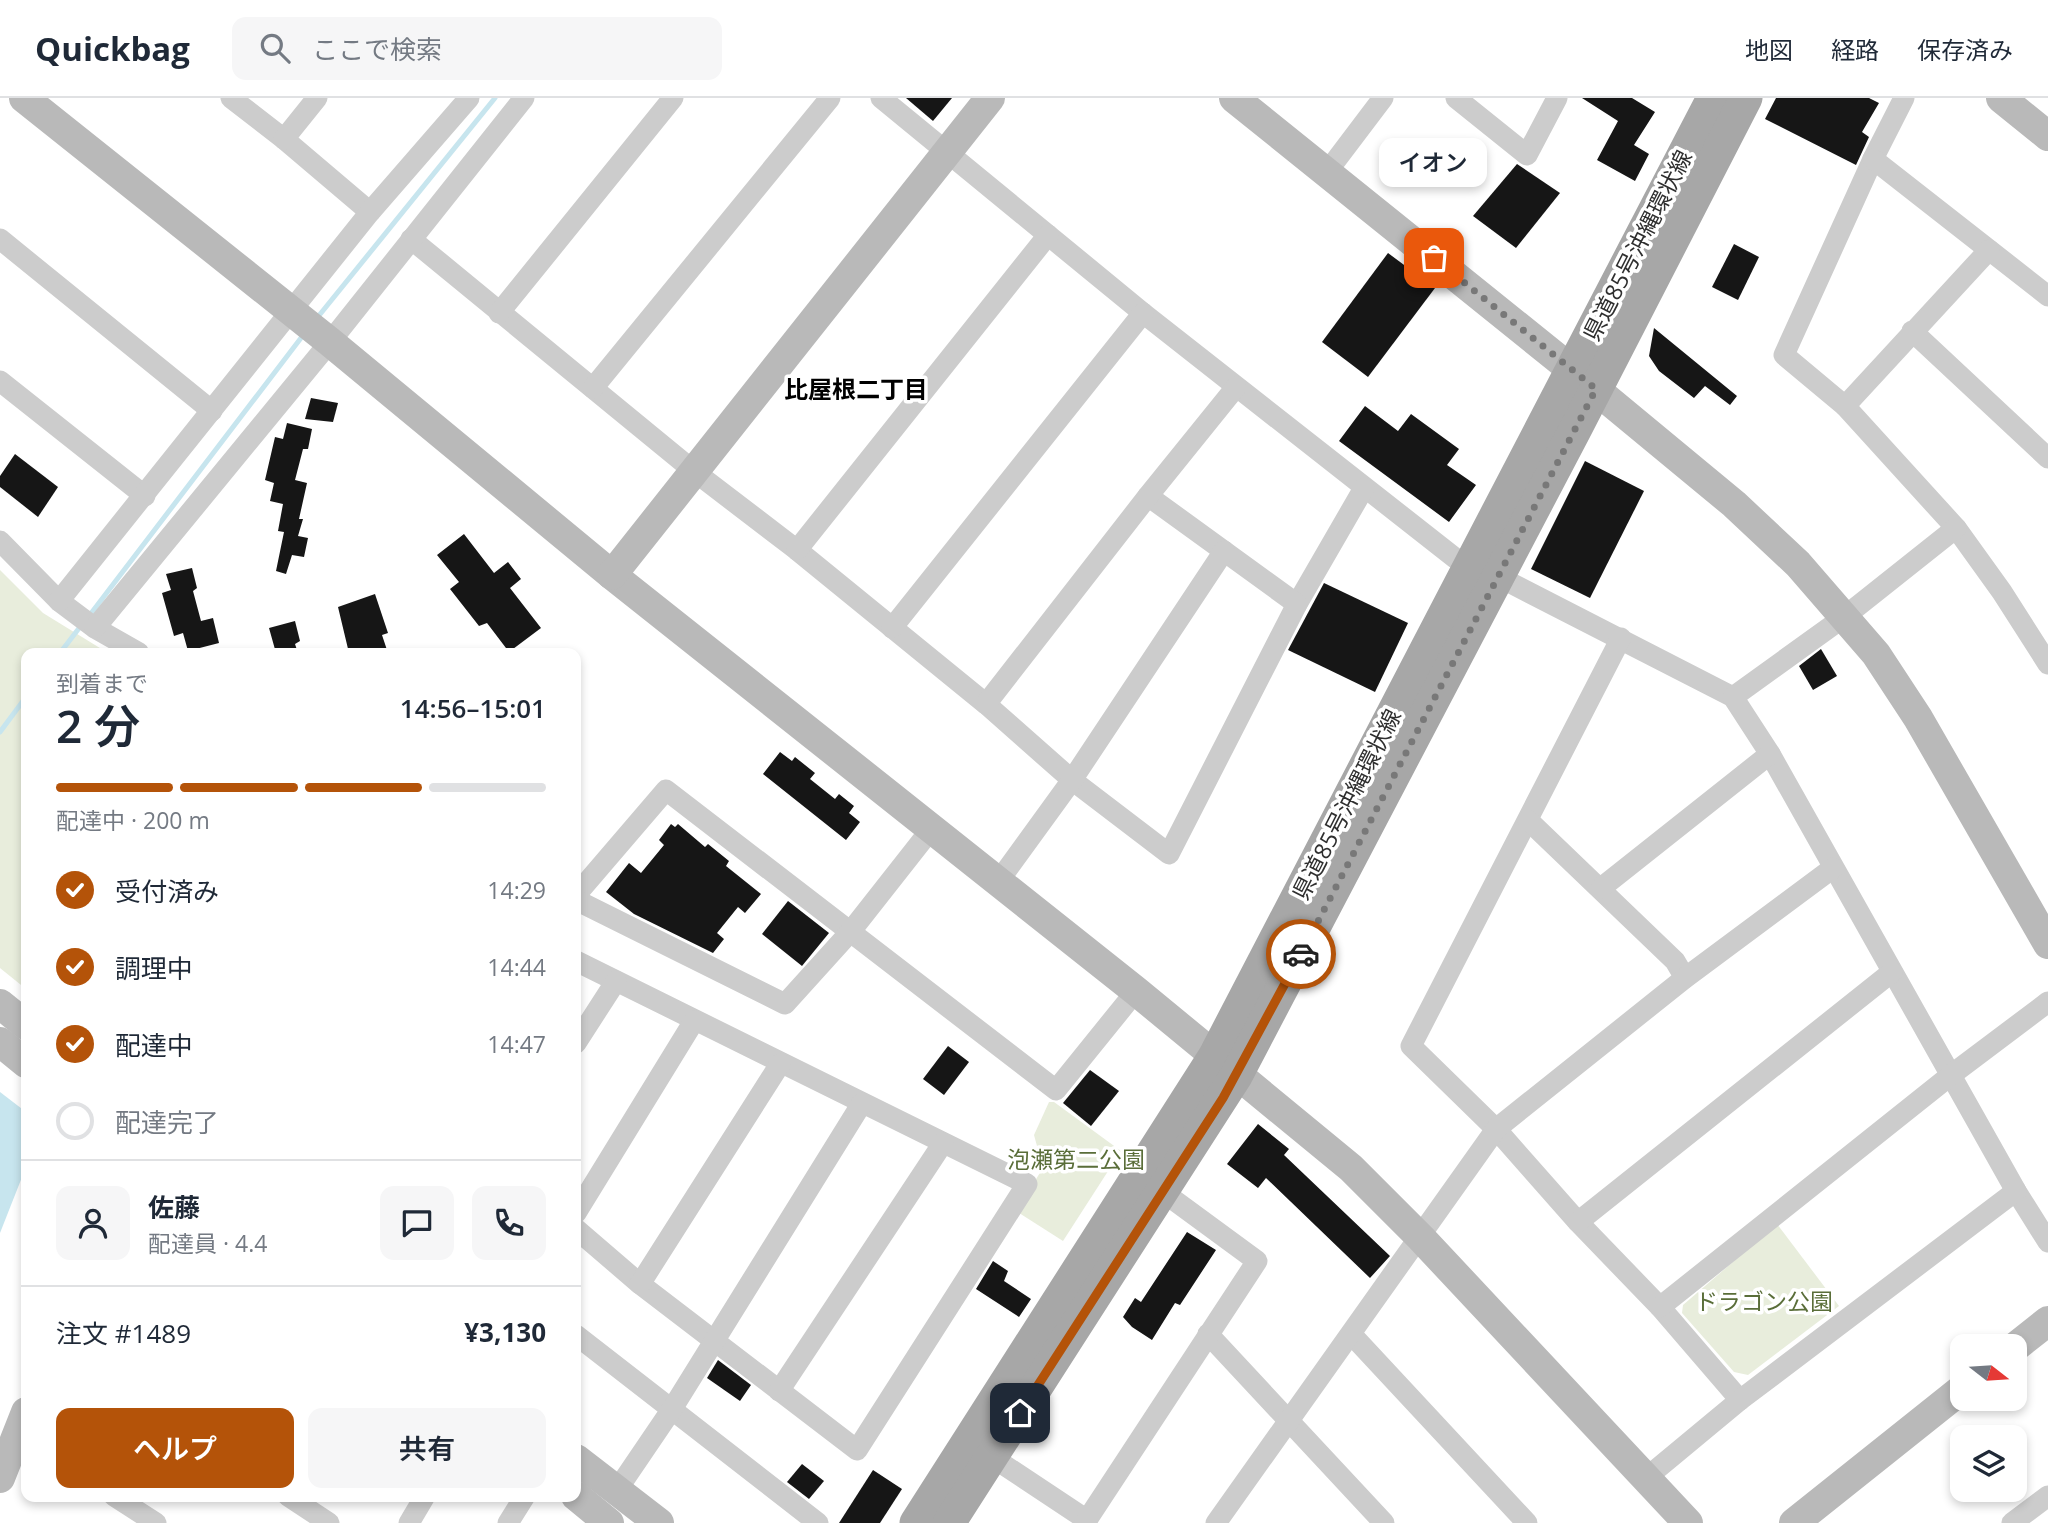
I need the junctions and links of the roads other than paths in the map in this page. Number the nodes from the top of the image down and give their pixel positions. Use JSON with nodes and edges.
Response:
{"nodes":[{"id":1,"x":24,"y":98,"type":"edge"},
{"id":2,"x":231,"y":98,"type":"edge"},
{"id":3,"x":317,"y":98,"type":"edge"},
{"id":4,"x":469,"y":98,"type":"edge"},
{"id":5,"x":524,"y":98,"type":"edge"},
{"id":6,"x":673,"y":98,"type":"edge"},
{"id":7,"x":830,"y":98,"type":"edge"},
{"id":8,"x":881,"y":98,"type":"edge"},
{"id":9,"x":990,"y":98,"type":"edge"},
{"id":10,"x":1234,"y":98,"type":"edge"},
{"id":11,"x":1383,"y":98,"type":"edge"},
{"id":12,"x":1456,"y":98,"type":"edge"},
{"id":13,"x":1557,"y":98,"type":"edge"},
{"id":14,"x":1713,"y":98,"type":"edge"},
{"id":15,"x":1746,"y":98,"type":"edge"},
{"id":16,"x":1904,"y":98,"type":"edge"},
{"id":17,"x":2001,"y":98,"type":"edge"},
{"id":18,"x":2048,"y":136,"type":"edge"},
{"id":19,"x":284,"y":139,"type":"junction"},
{"id":20,"x":949,"y":152,"type":"junction"},
{"id":21,"x":1873,"y":159,"type":"junction"},
{"id":22,"x":1327,"y":172,"type":"junction"},
{"id":23,"x":370,"y":212,"type":"junction"},
{"id":24,"x":1048,"y":234,"type":"junction"},
{"id":25,"x":0,"y":239,"type":"edge"},
{"id":26,"x":411,"y":239,"type":"junction"},
{"id":27,"x":1989,"y":250,"type":"junction"},
{"id":28,"x":2048,"y":296,"type":"edge"},
{"id":29,"x":499,"y":313,"type":"junction"},
{"id":30,"x":1143,"y":313,"type":"junction"},
{"id":31,"x":310,"y":327,"type":"junction"},
{"id":32,"x":1912,"y":331,"type":"junction"},
{"id":33,"x":1584,"y":379,"type":"junction"},
{"id":34,"x":0,"y":381,"type":"edge"},
{"id":35,"x":1236,"y":387,"type":"junction"},
{"id":36,"x":593,"y":388,"type":"junction"},
{"id":37,"x":1844,"y":406,"type":"junction"},
{"id":38,"x":212,"y":411,"type":"junction"},
{"id":39,"x":2048,"y":458,"type":"edge"},
{"id":40,"x":695,"y":472,"type":"junction"},
{"id":41,"x":1364,"y":488,"type":"junction"},
{"id":42,"x":145,"y":496,"type":"junction"},
{"id":43,"x":1148,"y":496,"type":"junction"},
{"id":44,"x":1956,"y":528,"type":"junction"},
{"id":45,"x":0,"y":541,"type":"edge"},
{"id":46,"x":797,"y":550,"type":"junction"},
{"id":47,"x":1224,"y":551,"type":"junction"},
{"id":48,"x":1483,"y":571,"type":"junction"},
{"id":49,"x":612,"y":575,"type":"junction"},
{"id":50,"x":60,"y":601,"type":"junction"},
{"id":51,"x":1297,"y":604,"type":"junction"},
{"id":52,"x":1844,"y":617,"type":"junction"},
{"id":53,"x":95,"y":628,"type":"junction"},
{"id":54,"x":892,"y":628,"type":"junction"},
{"id":55,"x":1621,"y":638,"type":"junction"},
{"id":56,"x":130,"y":648,"type":"edge"},
{"id":57,"x":2048,"y":664,"type":"edge"},
{"id":58,"x":1733,"y":697,"type":"junction"},
{"id":59,"x":986,"y":705,"type":"junction"},
{"id":60,"x":1770,"y":754,"type":"junction"},
{"id":61,"x":1072,"y":780,"type":"junction"},
{"id":62,"x":1528,"y":820,"type":"junction"},
{"id":63,"x":932,"y":828,"type":"junction"},
{"id":64,"x":1833,"y":868,"type":"junction"},
{"id":65,"x":998,"y":882,"type":"junction"},
{"id":66,"x":1601,"y":888,"type":"junction"},
{"id":67,"x":581,"y":891,"type":"edge"},
{"id":68,"x":581,"y":900,"type":"edge"},
{"id":69,"x":851,"y":931,"type":"junction"},
{"id":70,"x":2048,"y":944,"type":"edge"},
{"id":71,"x":581,"y":964,"type":"edge"},
{"id":72,"x":1892,"y":972,"type":"junction"},
{"id":73,"x":1685,"y":978,"type":"junction"},
{"id":74,"x":616,"y":981,"type":"junction"},
{"id":75,"x":1136,"y":992,"type":"junction"},
{"id":76,"x":2048,"y":1002,"type":"edge"},
{"id":77,"x":0,"y":1004,"type":"edge"},
{"id":78,"x":21,"y":1021,"type":"edge"},
{"id":79,"x":694,"y":1021,"type":"junction"},
{"id":80,"x":581,"y":1035,"type":"edge"},
{"id":81,"x":0,"y":1042,"type":"edge"},
{"id":82,"x":21,"y":1059,"type":"edge"},
{"id":83,"x":780,"y":1064,"type":"junction"},
{"id":84,"x":1225,"y":1067,"type":"junction"},
{"id":85,"x":1951,"y":1075,"type":"junction"},
{"id":86,"x":862,"y":1103,"type":"junction"},
{"id":87,"x":1496,"y":1129,"type":"junction"},
{"id":88,"x":943,"y":1143,"type":"junction"},
{"id":89,"x":2016,"y":1191,"type":"junction"},
{"id":90,"x":1163,"y":1192,"type":"junction"},
{"id":91,"x":581,"y":1205,"type":"edge"},
{"id":92,"x":1578,"y":1222,"type":"junction"},
{"id":93,"x":581,"y":1233,"type":"edge"},
{"id":94,"x":1421,"y":1238,"type":"junction"},
{"id":95,"x":2048,"y":1242,"type":"edge"},
{"id":96,"x":640,"y":1284,"type":"junction"},
{"id":97,"x":1660,"y":1307,"type":"junction"},
{"id":98,"x":2048,"y":1321,"type":"edge"},
{"id":99,"x":1208,"y":1334,"type":"junction"},
{"id":100,"x":1352,"y":1335,"type":"junction"},
{"id":101,"x":2027,"y":1338,"type":"edge"},
{"id":102,"x":581,"y":1339,"type":"edge"},
{"id":103,"x":714,"y":1342,"type":"junction"},
{"id":104,"x":779,"y":1391,"type":"junction"},
{"id":105,"x":1740,"y":1400,"type":"junction"},
{"id":106,"x":1950,"y":1400,"type":"edge"},
{"id":107,"x":672,"y":1409,"type":"junction"},
{"id":108,"x":1289,"y":1422,"type":"junction"},
{"id":109,"x":21,"y":1434,"type":"edge"},
{"id":110,"x":992,"y":1457,"type":"junction"},
{"id":111,"x":581,"y":1463,"type":"edge"},
{"id":112,"x":0,"y":1478,"type":"edge"},
{"id":113,"x":1646,"y":1478,"type":"junction"},
{"id":114,"x":617,"y":1490,"type":"junction"},
{"id":115,"x":2048,"y":1496,"type":"edge"},
{"id":116,"x":581,"y":1500,"type":"edge"},
{"id":117,"x":129,"y":1502,"type":"edge"},
{"id":118,"x":297,"y":1502,"type":"edge"},
{"id":119,"x":421,"y":1502,"type":"edge"},
{"id":120,"x":521,"y":1502,"type":"edge"},
{"id":121,"x":1372,"y":1518,"type":"edge"},
{"id":122,"x":607,"y":1522,"type":"edge"},
{"id":123,"x":1086,"y":1522,"type":"edge"},
{"id":124,"x":156,"y":1523,"type":"edge"},
{"id":125,"x":329,"y":1523,"type":"edge"},
{"id":126,"x":409,"y":1523,"type":"edge"},
{"id":127,"x":508,"y":1523,"type":"edge"},
{"id":128,"x":659,"y":1523,"type":"edge"},
{"id":129,"x":818,"y":1523,"type":"edge"},
{"id":130,"x":916,"y":1523,"type":"edge"},
{"id":131,"x":949,"y":1523,"type":"edge"},
{"id":132,"x":1216,"y":1523,"type":"edge"},
{"id":133,"x":1527,"y":1523,"type":"edge"},
{"id":134,"x":1688,"y":1523,"type":"edge"},
{"id":135,"x":1794,"y":1523,"type":"edge"},
{"id":136,"x":2012,"y":1523,"type":"edge"}],
"edges":[{"from":1,"to":31,"type":"street"},
{"from":2,"to":19,"type":"street"},
{"from":3,"to":19,"type":"street"},
{"from":4,"to":23,"type":"street"},
{"from":5,"to":26,"type":"street"},
{"from":6,"to":29,"type":"street"},
{"from":7,"to":36,"type":"street"},
{"from":8,"to":20,"type":"street"},
{"from":9,"to":20,"type":"street"},
{"from":10,"to":22,"type":"street"},
{"from":11,"to":22,"type":"street"},
{"from":12,"to":13,"type":"street"},
{"from":14,"to":33,"type":"main road","name":"県道85号沖縄環状線"},
{"from":15,"to":33,"type":"main road","name":"県道85号沖縄環状線"},
{"from":16,"to":21,"type":"street"},
{"from":17,"to":18,"type":"street"},
{"from":19,"to":23,"type":"street"},
{"from":20,"to":24,"type":"street"},
{"from":20,"to":40,"type":"street"},
{"from":21,"to":27,"type":"street"},
{"from":21,"to":37,"type":"street"},
{"from":22,"to":33,"type":"street"},
{"from":23,"to":31,"type":"street"},
{"from":24,"to":30,"type":"street"},
{"from":24,"to":46,"type":"street"},
{"from":25,"to":38,"type":"street"},
{"from":26,"to":29,"type":"street"},
{"from":26,"to":31,"type":"street"},
{"from":27,"to":28,"type":"street"},
{"from":27,"to":32,"type":"street"},
{"from":29,"to":36,"type":"street"},
{"from":30,"to":35,"type":"street"},
{"from":30,"to":54,"type":"street"},
{"from":31,"to":38,"type":"street"},
{"from":31,"to":49,"type":"street"},
{"from":31,"to":53,"type":"street"},
{"from":32,"to":37,"type":"street"},
{"from":32,"to":39,"type":"street"},
{"from":33,"to":48,"type":"main road","name":"県道85号沖縄環状線"},
{"from":33,"to":52,"type":"street"},
{"from":34,"to":42,"type":"street"},
{"from":35,"to":41,"type":"street"},
{"from":35,"to":43,"type":"street"},
{"from":36,"to":40,"type":"street"},
{"from":37,"to":44,"type":"street"},
{"from":38,"to":42,"type":"street"},
{"from":40,"to":46,"type":"street"},
{"from":40,"to":49,"type":"street"},
{"from":41,"to":48,"type":"street"},
{"from":41,"to":51,"type":"street"},
{"from":42,"to":50,"type":"street"},
{"from":43,"to":47,"type":"street"},
{"from":43,"to":59,"type":"street"},
{"from":44,"to":52,"type":"street"},
{"from":44,"to":57,"type":"street"},
{"from":45,"to":50,"type":"street"},
{"from":46,"to":54,"type":"street"},
{"from":47,"to":51,"type":"street"},
{"from":47,"to":61,"type":"street"},
{"from":48,"to":55,"type":"street"},
{"from":48,"to":84,"type":"main road","name":"県道85号沖縄環状線"},
{"from":49,"to":63,"type":"street"},
{"from":50,"to":53,"type":"street"},
{"from":51,"to":61,"type":"street"},
{"from":52,"to":58,"type":"street"},
{"from":52,"to":70,"type":"street"},
{"from":53,"to":56,"type":"street"},
{"from":54,"to":59,"type":"street"},
{"from":55,"to":58,"type":"street"},
{"from":55,"to":62,"type":"street"},
{"from":58,"to":60,"type":"street"},
{"from":59,"to":61,"type":"street"},
{"from":60,"to":64,"type":"street"},
{"from":60,"to":66,"type":"street"},
{"from":61,"to":65,"type":"street"},
{"from":62,"to":66,"type":"street"},
{"from":62,"to":87,"type":"street"},
{"from":63,"to":65,"type":"street"},
{"from":63,"to":69,"type":"street"},
{"from":64,"to":72,"type":"street"},
{"from":64,"to":73,"type":"street"},
{"from":65,"to":75,"type":"street"},
{"from":66,"to":73,"type":"street"},
{"from":67,"to":69,"type":"street"},
{"from":68,"to":69,"type":"street"},
{"from":69,"to":75,"type":"street"},
{"from":71,"to":74,"type":"street"},
{"from":72,"to":85,"type":"street"},
{"from":72,"to":92,"type":"street"},
{"from":73,"to":87,"type":"street"},
{"from":74,"to":79,"type":"street"},
{"from":74,"to":80,"type":"street"},
{"from":75,"to":84,"type":"street"},
{"from":76,"to":85,"type":"street"},
{"from":77,"to":78,"type":"street"},
{"from":79,"to":83,"type":"street"},
{"from":79,"to":91,"type":"street"},
{"from":81,"to":82,"type":"street"},
{"from":83,"to":86,"type":"street"},
{"from":83,"to":96,"type":"street"},
{"from":84,"to":90,"type":"main road","name":"県道85号沖縄環状線"},
{"from":84,"to":94,"type":"street"},
{"from":84,"to":130,"type":"main road","name":"県道85号沖縄環状線"},
{"from":85,"to":89,"type":"street"},
{"from":85,"to":97,"type":"street"},
{"from":86,"to":88,"type":"street"},
{"from":86,"to":103,"type":"street"},
{"from":87,"to":92,"type":"street"},
{"from":87,"to":94,"type":"street"},
{"from":88,"to":104,"type":"street"},
{"from":88,"to":104,"type":"street"},
{"from":89,"to":95,"type":"street"},
{"from":89,"to":105,"type":"street"},
{"from":90,"to":99,"type":"street"},
{"from":90,"to":110,"type":"main road","name":"県道85号沖縄環状線"},
{"from":92,"to":97,"type":"street"},
{"from":93,"to":96,"type":"street"},
{"from":94,"to":100,"type":"street"},
{"from":94,"to":113,"type":"street"},
{"from":96,"to":103,"type":"street"},
{"from":97,"to":105,"type":"street"},
{"from":98,"to":101,"type":"street"},
{"from":99,"to":108,"type":"street"},
{"from":99,"to":123,"type":"street"},
{"from":100,"to":108,"type":"street"},
{"from":100,"to":133,"type":"street"},
{"from":102,"to":107,"type":"street"},
{"from":103,"to":104,"type":"street"},
{"from":103,"to":107,"type":"street"},
{"from":105,"to":113,"type":"street"},
{"from":106,"to":135,"type":"street"},
{"from":107,"to":114,"type":"street"},
{"from":107,"to":129,"type":"street"},
{"from":108,"to":121,"type":"street"},
{"from":108,"to":132,"type":"street"},
{"from":109,"to":112,"type":"street"},
{"from":110,"to":123,"type":"street"},
{"from":110,"to":131,"type":"main road","name":"県道85号沖縄環状線"},
{"from":111,"to":114,"type":"street"},
{"from":113,"to":134,"type":"street"},
{"from":114,"to":128,"type":"street"},
{"from":115,"to":136,"type":"street"},
{"from":116,"to":122,"type":"street"},
{"from":117,"to":124,"type":"street"},
{"from":118,"to":125,"type":"street"},
{"from":119,"to":126,"type":"street"},
{"from":120,"to":127,"type":"street"}]}
